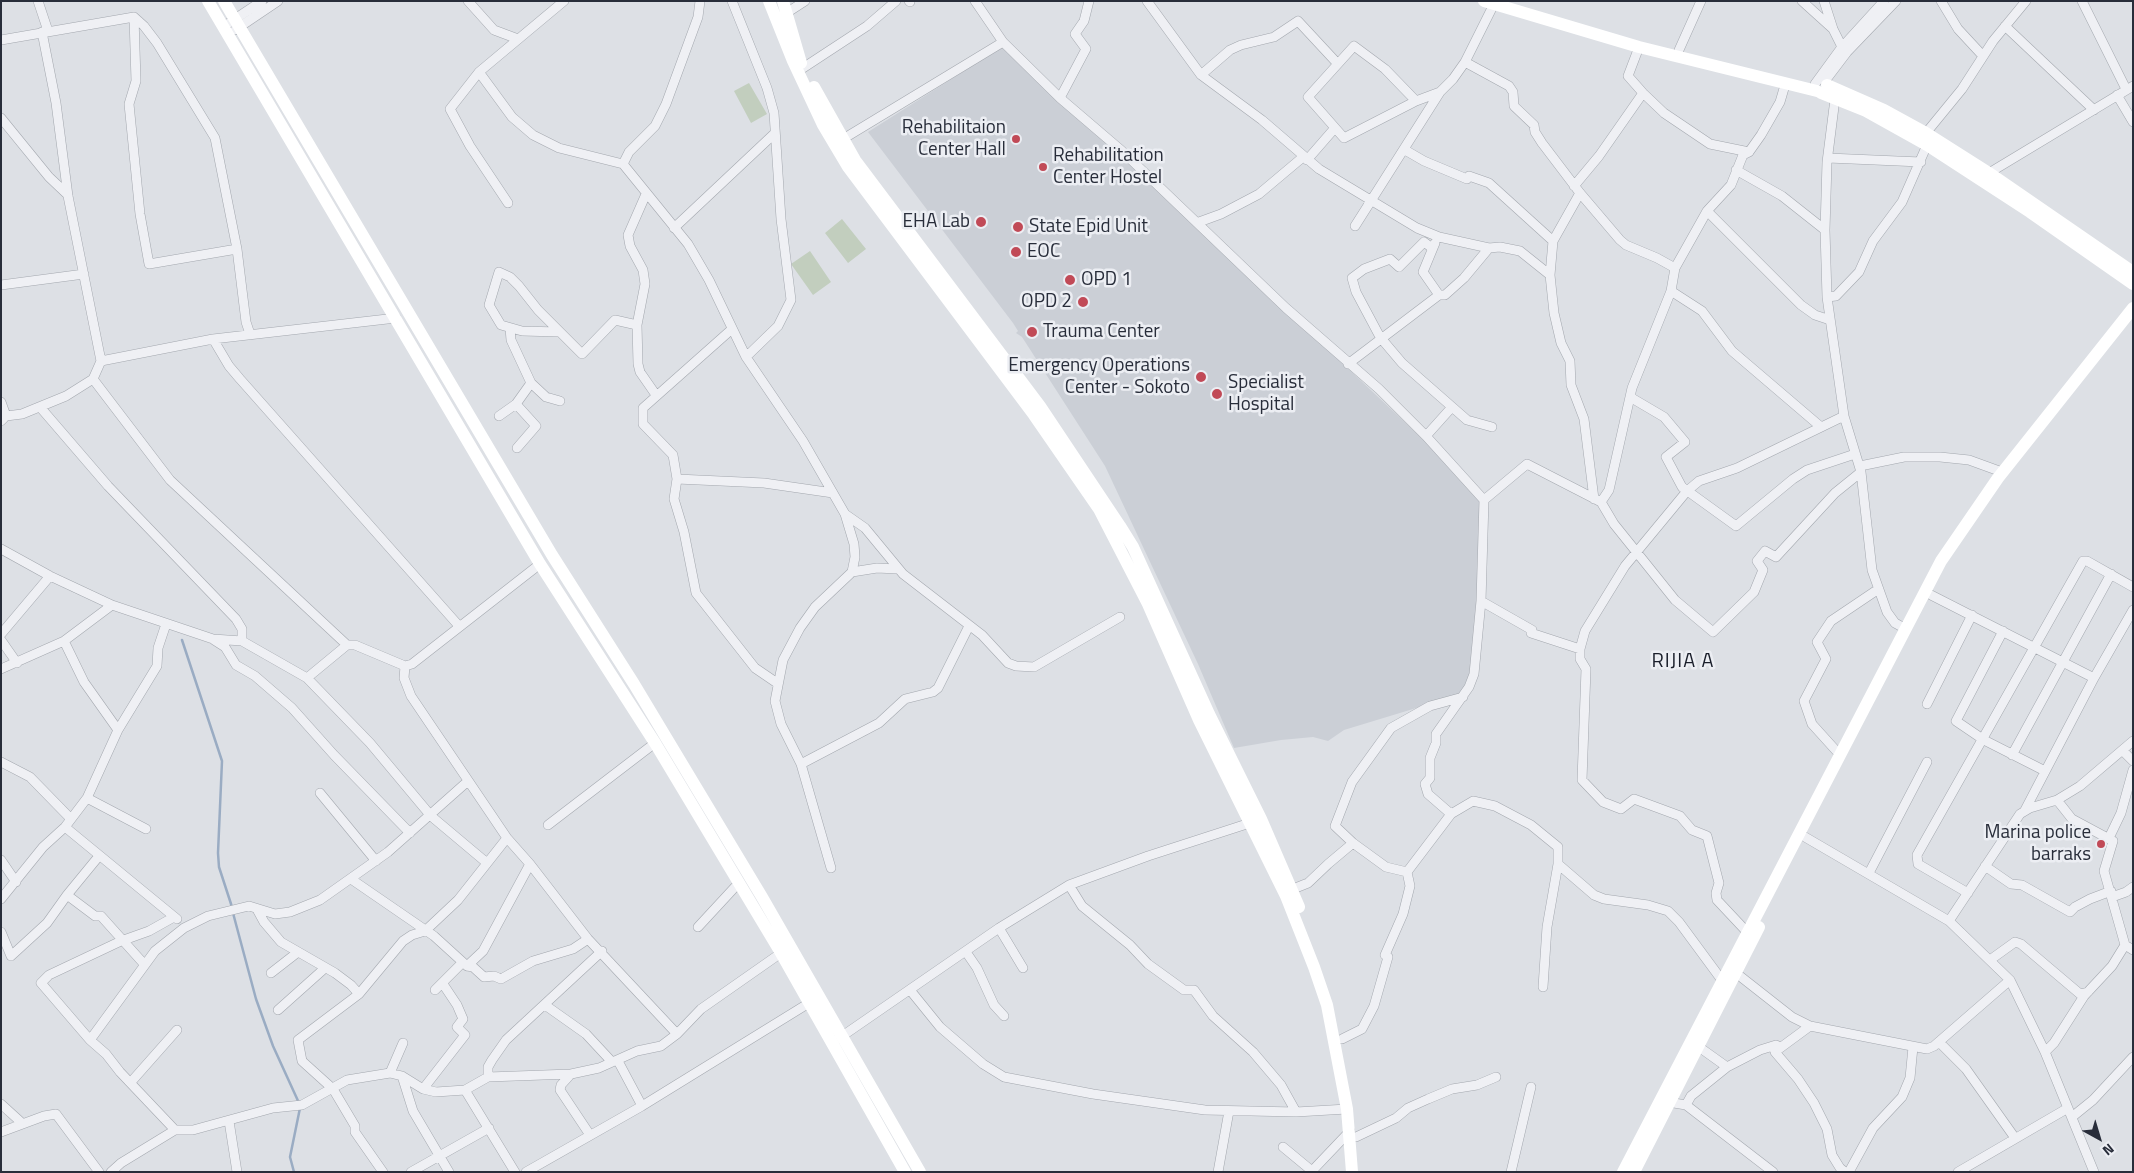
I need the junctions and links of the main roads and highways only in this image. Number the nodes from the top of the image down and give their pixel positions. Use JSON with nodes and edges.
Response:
{"nodes":[{"id":1,"x":208,"y":1,"type":"edge"},
{"id":2,"x":224,"y":1,"type":"edge"},
{"id":3,"x":769,"y":1,"type":"edge"},
{"id":4,"x":1495,"y":2,"type":"edge"},
{"id":5,"x":786,"y":6,"type":"edge"},
{"id":6,"x":1821,"y":87,"type":"junction"},
{"id":7,"x":1927,"y":139,"type":"junction"},
{"id":8,"x":2131,"y":276,"type":"edge"},
{"id":9,"x":2133,"y":292,"type":"edge"},
{"id":10,"x":2133,"y":308,"type":"edge"},
{"id":11,"x":2133,"y":322,"type":"edge"},
{"id":12,"x":1256,"y":821,"type":"junction"},
{"id":13,"x":837,"y":1040,"type":"junction"},
{"id":14,"x":1354,"y":1134,"type":"junction"},
{"id":15,"x":905,"y":1172,"type":"edge"},
{"id":16,"x":920,"y":1172,"type":"edge"},
{"id":17,"x":1352,"y":1172,"type":"edge"},
{"id":18,"x":1359,"y":1172,"type":"edge"},
{"id":19,"x":1622,"y":1172,"type":"edge"},
{"id":20,"x":1634,"y":1172,"type":"edge"}],
"edges":[{"from":1,"to":13,"type":"main road"},
{"from":2,"to":13,"type":"main road"},
{"from":3,"to":12,"type":"main road"},
{"from":4,"to":6,"type":"main road"},
{"from":4,"to":6,"type":"main road"},
{"from":5,"to":12,"type":"main road"},
{"from":6,"to":7,"type":"main road"},
{"from":6,"to":7,"type":"main road"},
{"from":7,"to":8,"type":"main road"},
{"from":7,"to":8,"type":"main road"},
{"from":8,"to":9,"type":"main road"},
{"from":10,"to":19,"type":"main road"},
{"from":11,"to":20,"type":"main road"},
{"from":12,"to":14,"type":"main road"},
{"from":12,"to":14,"type":"main road"},
{"from":13,"to":15,"type":"main road"},
{"from":13,"to":16,"type":"main road"},
{"from":14,"to":17,"type":"main road"},
{"from":14,"to":18,"type":"main road"}]}
